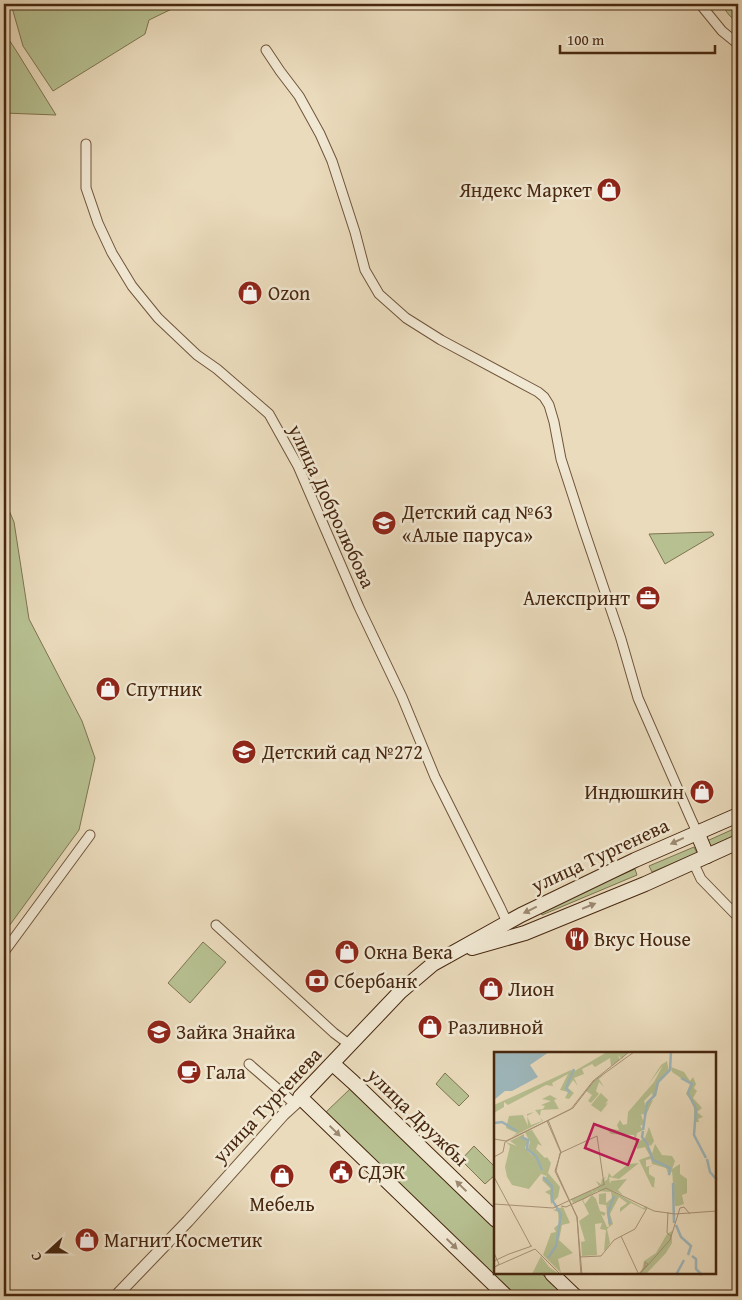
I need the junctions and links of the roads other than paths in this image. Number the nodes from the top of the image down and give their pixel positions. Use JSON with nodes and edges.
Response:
{"nodes":[{"id":1,"x":700,"y":4,"type":"edge"},
{"id":2,"x":738,"y":44,"type":"edge"},
{"id":3,"x":266,"y":50,"type":"dead end"},
{"id":4,"x":86,"y":144,"type":"dead end"},
{"id":5,"x":738,"y":815,"type":"edge"},
{"id":6,"x":697,"y":832,"type":"junction"},
{"id":7,"x":90,"y":835,"type":"dead end"},
{"id":8,"x":738,"y":842,"type":"edge"},
{"id":9,"x":707,"y":856,"type":"junction"},
{"id":10,"x":693,"y":862,"type":"junction"},
{"id":11,"x":738,"y":917,"type":"edge"},
{"id":12,"x":507,"y":922,"type":"junction"},
{"id":13,"x":216,"y":925,"type":"dead end"},
{"id":14,"x":512,"y":937,"type":"junction"},
{"id":15,"x":4,"y":952,"type":"edge"},
{"id":16,"x":456,"y":952,"type":"junction"},
{"id":17,"x":350,"y":1045,"type":"junction"},
{"id":18,"x":249,"y":1064,"type":"dead end"},
{"id":19,"x":332,"y":1064,"type":"junction"},
{"id":20,"x":298,"y":1101,"type":"junction"},
{"id":21,"x":494,"y":1218,"type":"edge"},
{"id":22,"x":553,"y":1275,"type":"edge"},
{"id":23,"x":116,"y":1296,"type":"edge"},
{"id":24,"x":506,"y":1296,"type":"edge"},
{"id":25,"x":575,"y":1296,"type":"edge"}],
"edges":[{"from":1,"to":2,"type":"street"},
{"from":3,"to":6,"type":"street"},
{"from":4,"to":12,"type":"street","name":"улица Добролюбова"},
{"from":5,"to":6,"type":"main road","name":"улица Тургенева"},
{"from":6,"to":9,"type":"main road"},
{"from":6,"to":12,"type":"main road","name":"улица Тургенева","one_way":true},
{"from":7,"to":15,"type":"street"},
{"from":8,"to":9,"type":"main road","name":"улица Тургенева"},
{"from":9,"to":10,"type":"main road","name":"улица Тургенева"},
{"from":10,"to":11,"type":"street"},
{"from":14,"to":10,"type":"main road","name":"улица Тургенева","one_way":true},
{"from":12,"to":14,"type":"main road"},
{"from":12,"to":16,"type":"main road","name":"улица Тургенева"},
{"from":13,"to":17,"type":"street"},
{"from":14,"to":16,"type":"main road","name":"улица Тургенева"},
{"from":16,"to":17,"type":"main road","name":"улица Тургенева"},
{"from":17,"to":19,"type":"main road","name":"улица Тургенева"},
{"from":18,"to":20,"type":"street"},
{"from":19,"to":20,"type":"main road","name":"улица Тургенева"},
{"from":21,"to":19,"type":"main road","name":"улица Дружбы","one_way":true},
{"from":20,"to":23,"type":"street","name":"улица Тургенева"},
{"from":20,"to":24,"type":"main road","one_way":true},
{"from":22,"to":25,"type":"main road"}]}
